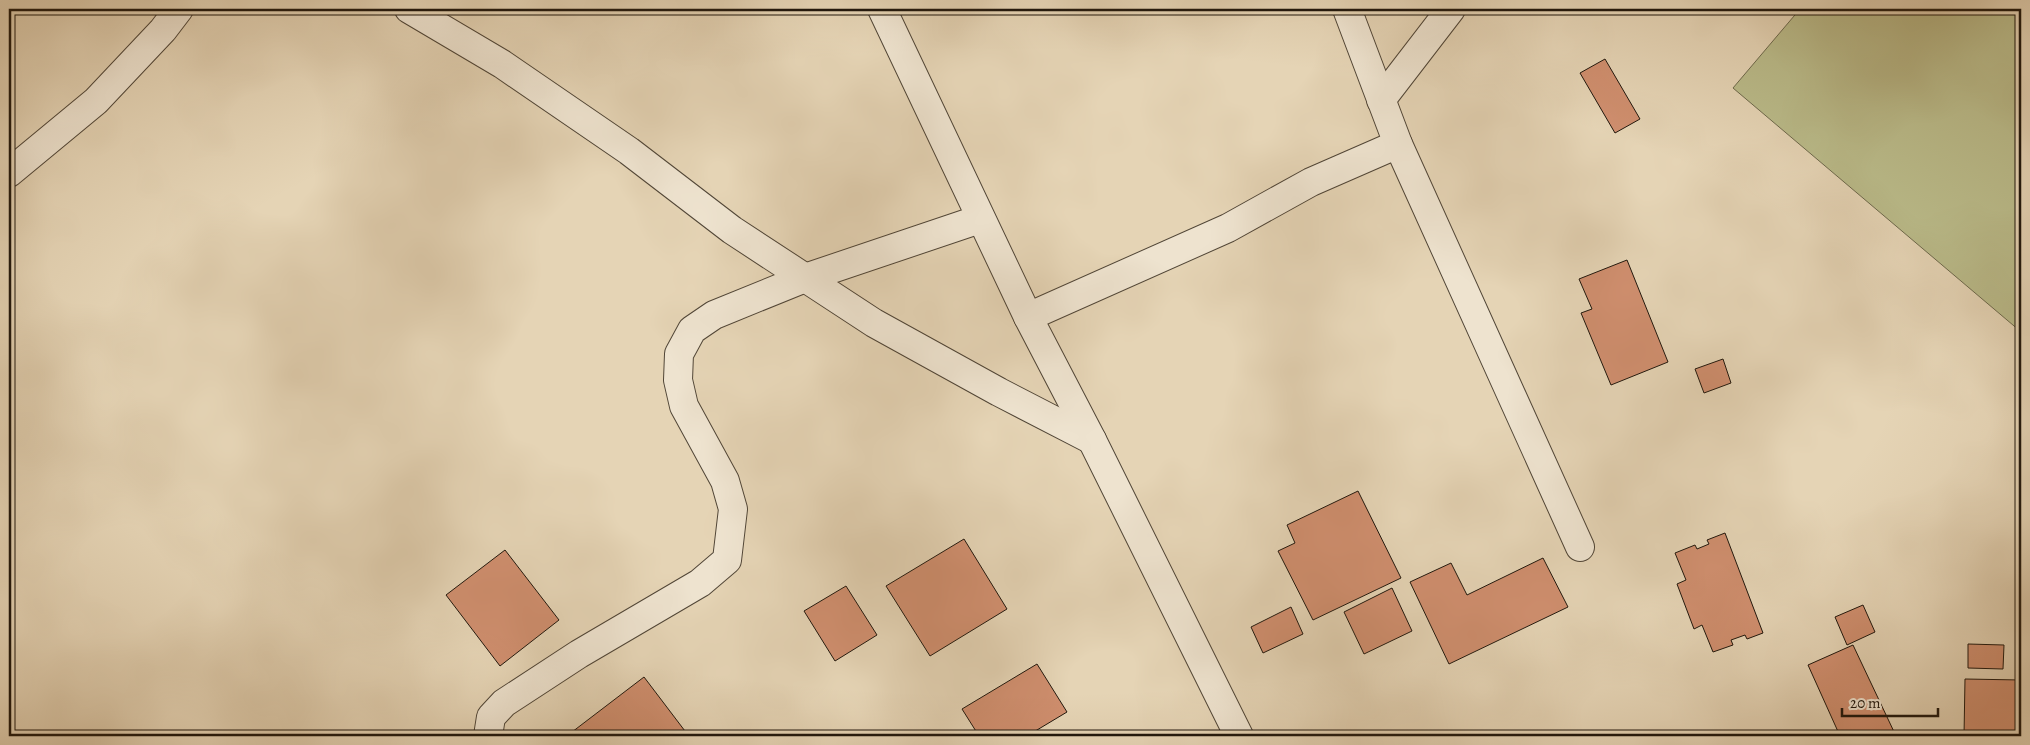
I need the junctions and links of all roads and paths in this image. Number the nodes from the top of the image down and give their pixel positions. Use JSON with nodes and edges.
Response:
{"nodes":[{"id":1,"x":179,"y":9,"type":"edge"},
{"id":2,"x":410,"y":9,"type":"edge"},
{"id":3,"x":882,"y":9,"type":"edge"},
{"id":4,"x":1347,"y":9,"type":"edge"},
{"id":5,"x":1451,"y":9,"type":"edge"},
{"id":6,"x":1382,"y":100,"type":"junction"},
{"id":7,"x":1398,"y":144,"type":"junction"},
{"id":8,"x":9,"y":173,"type":"edge"},
{"id":9,"x":980,"y":219,"type":"junction"},
{"id":10,"x":804,"y":278,"type":"junction"},
{"id":11,"x":1028,"y":317,"type":"junction"},
{"id":12,"x":1092,"y":440,"type":"junction"},
{"id":13,"x":1580,"y":547,"type":"dead end"},
{"id":14,"x":488,"y":736,"type":"edge"},
{"id":15,"x":1238,"y":736,"type":"edge"}],
"edges":[{"from":1,"to":8,"type":"street"},
{"from":2,"to":10,"type":"street"},
{"from":3,"to":9,"type":"street"},
{"from":4,"to":6,"type":"street"},
{"from":5,"to":6,"type":"street"},
{"from":6,"to":7,"type":"street"},
{"from":7,"to":11,"type":"street"},
{"from":7,"to":13,"type":"street"},
{"from":9,"to":10,"type":"street"},
{"from":9,"to":11,"type":"street"},
{"from":10,"to":12,"type":"street"},
{"from":10,"to":14,"type":"street"},
{"from":11,"to":12,"type":"street"},
{"from":12,"to":15,"type":"street"}]}
